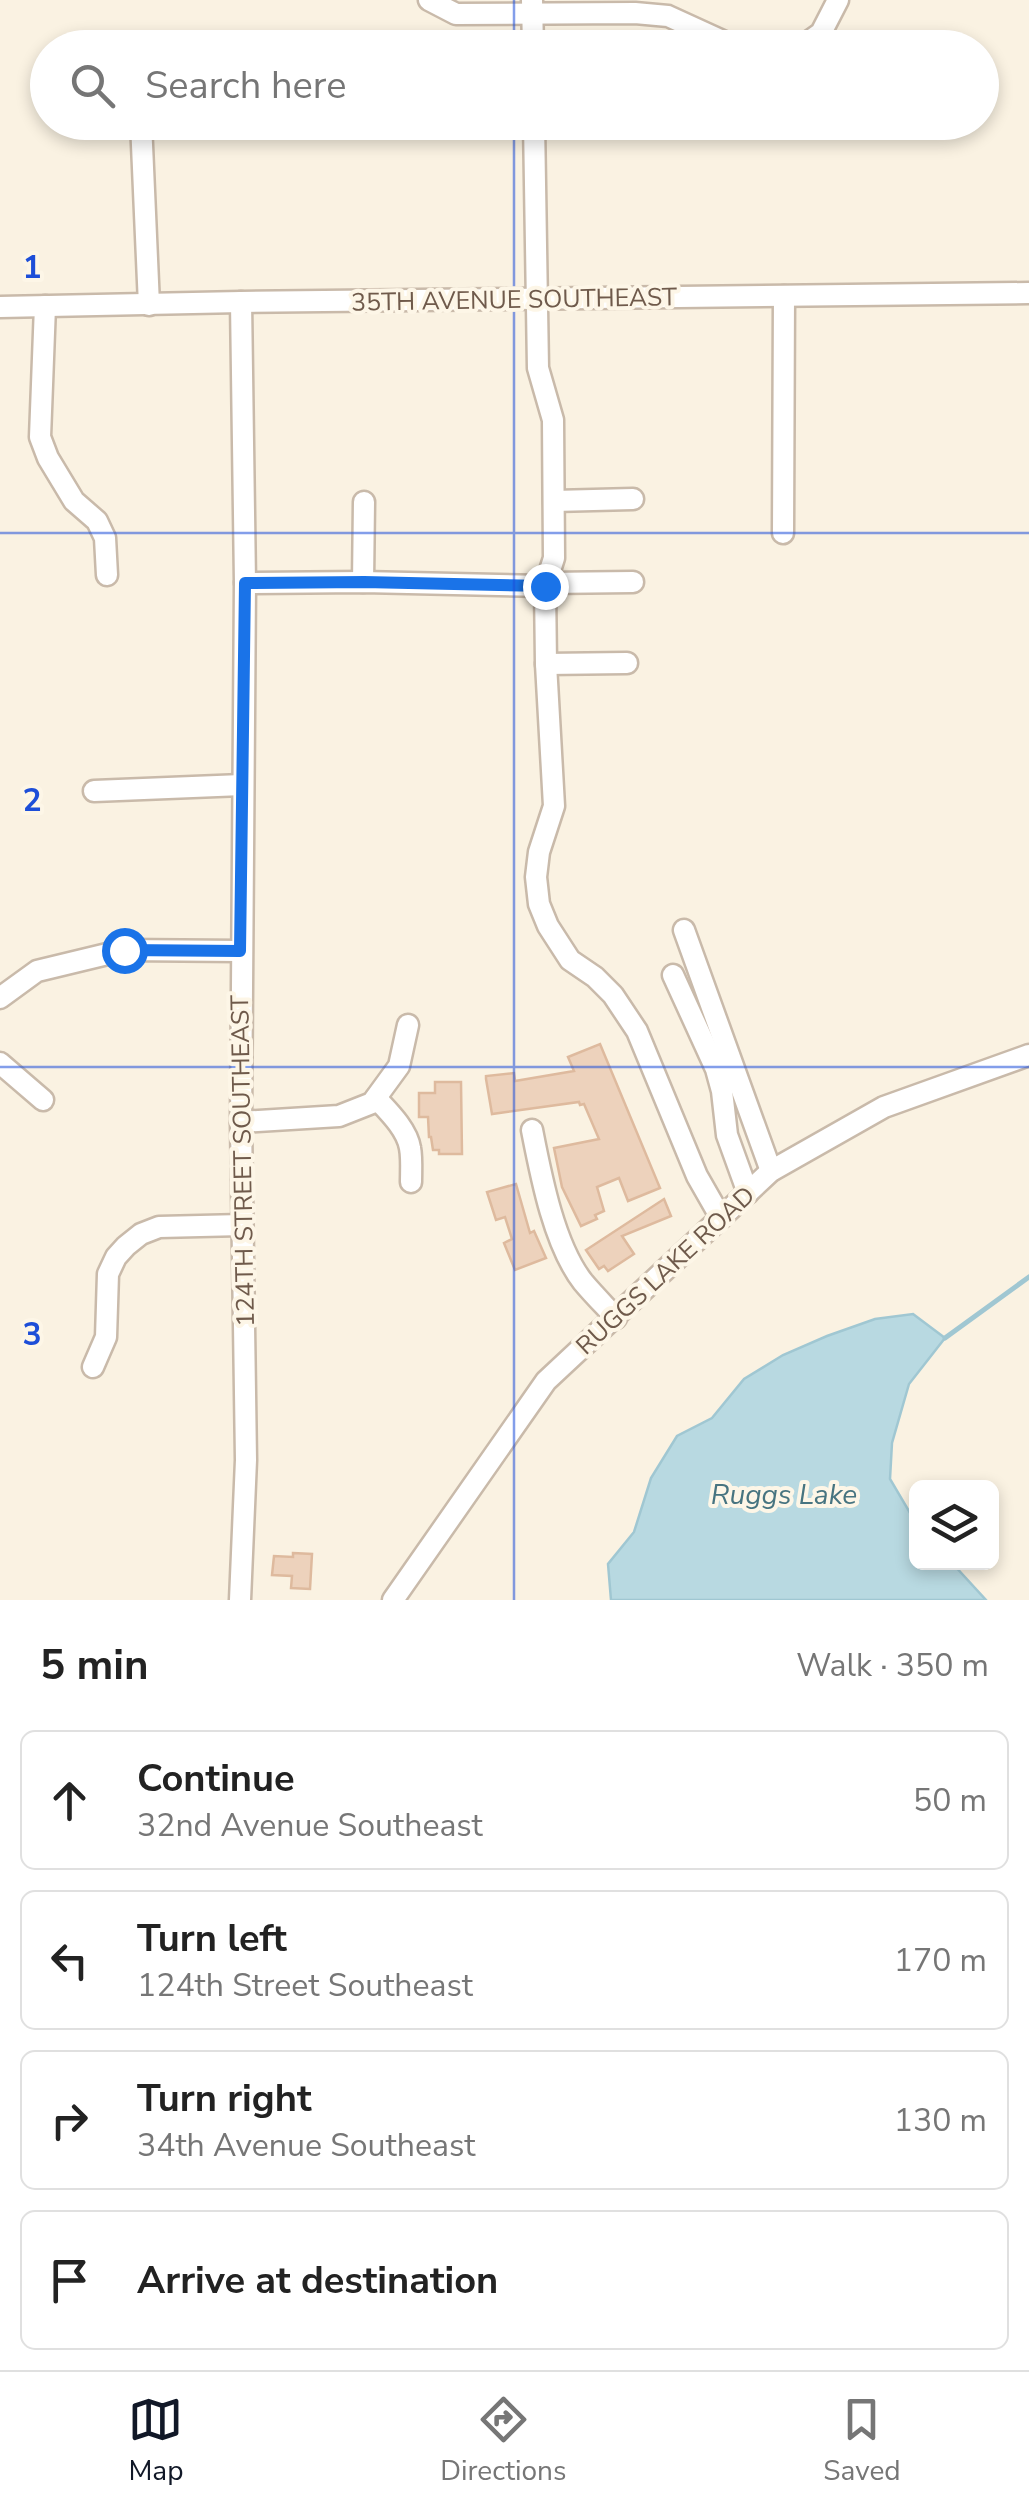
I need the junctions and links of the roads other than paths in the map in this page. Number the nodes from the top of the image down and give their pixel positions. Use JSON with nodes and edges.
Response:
{"nodes":[{"id":1,"x":429,"y":0,"type":"edge"},
{"id":2,"x":838,"y":0,"type":"edge"},
{"id":3,"x":532,"y":6,"type":"edge"},
{"id":4,"x":699,"y":30,"type":"edge"},
{"id":5,"x":823,"y":30,"type":"edge"},
{"id":6,"x":142,"y":140,"type":"edge"},
{"id":7,"x":534,"y":140,"type":"edge"},
{"id":8,"x":1029,"y":293,"type":"edge"},
{"id":9,"x":784,"y":296,"type":"junction"},
{"id":10,"x":537,"y":300,"type":"junction"},
{"id":11,"x":241,"y":302,"type":"junction"},
{"id":12,"x":149,"y":305,"type":"junction"},
{"id":13,"x":45,"y":306,"type":"junction"},
{"id":14,"x":0,"y":307,"type":"edge"},
{"id":15,"x":633,"y":499,"type":"dead end"},
{"id":16,"x":364,"y":502,"type":"dead end"},
{"id":17,"x":554,"y":502,"type":"junction"},
{"id":18,"x":783,"y":533,"type":"dead end"},
{"id":19,"x":107,"y":575,"type":"dead end"},
{"id":20,"x":364,"y":582,"type":"junction"},
{"id":21,"x":632,"y":582,"type":"dead end"},
{"id":22,"x":245,"y":583,"type":"junction"},
{"id":23,"x":546,"y":585,"type":"junction"},
{"id":24,"x":627,"y":663,"type":"dead end"},
{"id":25,"x":546,"y":664,"type":"junction"},
{"id":26,"x":242,"y":785,"type":"junction"},
{"id":27,"x":94,"y":792,"type":"dead end"},
{"id":28,"x":684,"y":930,"type":"dead end"},
{"id":29,"x":240,"y":951,"type":"junction"},
{"id":30,"x":673,"y":975,"type":"dead end"},
{"id":31,"x":0,"y":998,"type":"edge"},
{"id":32,"x":408,"y":1025,"type":"dead end"},
{"id":33,"x":1029,"y":1055,"type":"edge"},
{"id":34,"x":0,"y":1063,"type":"edge"},
{"id":35,"x":376,"y":1098,"type":"junction"},
{"id":36,"x":42,"y":1100,"type":"dead end"},
{"id":37,"x":240,"y":1122,"type":"junction"},
{"id":38,"x":532,"y":1130,"type":"dead end"},
{"id":39,"x":771,"y":1171,"type":"junction"},
{"id":40,"x":410,"y":1182,"type":"dead end"},
{"id":41,"x":748,"y":1193,"type":"junction"},
{"id":42,"x":721,"y":1218,"type":"junction"},
{"id":43,"x":242,"y":1225,"type":"junction"},
{"id":44,"x":616,"y":1318,"type":"junction"},
{"id":45,"x":93,"y":1367,"type":"dead end"},
{"id":46,"x":240,"y":1600,"type":"edge"},
{"id":47,"x":393,"y":1600,"type":"edge"}],
"edges":[{"from":1,"to":3,"type":"street"},
{"from":2,"to":5,"type":"street"},
{"from":3,"to":4,"type":"street"},
{"from":6,"to":12,"type":"street"},
{"from":7,"to":10,"type":"street"},
{"from":8,"to":9,"type":"street","name":"35TH AVENUE SOUTHEAST"},
{"from":9,"to":10,"type":"street","name":"35TH AVENUE SOUTHEAST"},
{"from":9,"to":18,"type":"street"},
{"from":10,"to":11,"type":"street","name":"35TH AVENUE SOUTHEAST"},
{"from":10,"to":17,"type":"street"},
{"from":11,"to":12,"type":"street","name":"35TH AVENUE SOUTHEAST"},
{"from":11,"to":22,"type":"street","name":"124TH STREET SOUTHEAST"},
{"from":12,"to":13,"type":"street","name":"35TH AVENUE SOUTHEAST"},
{"from":13,"to":14,"type":"street","name":"35TH AVENUE SOUTHEAST"},
{"from":13,"to":19,"type":"street"},
{"from":15,"to":17,"type":"street"},
{"from":16,"to":20,"type":"street"},
{"from":17,"to":23,"type":"street"},
{"from":20,"to":22,"type":"street"},
{"from":20,"to":23,"type":"street"},
{"from":21,"to":23,"type":"street"},
{"from":22,"to":26,"type":"street","name":"124TH STREET SOUTHEAST"},
{"from":23,"to":25,"type":"street"},
{"from":24,"to":25,"type":"street"},
{"from":25,"to":42,"type":"street"},
{"from":26,"to":27,"type":"street"},
{"from":26,"to":29,"type":"street","name":"124TH STREET SOUTHEAST"},
{"from":28,"to":39,"type":"street"},
{"from":29,"to":31,"type":"street"},
{"from":29,"to":37,"type":"street","name":"124TH STREET SOUTHEAST"},
{"from":30,"to":41,"type":"street"},
{"from":32,"to":35,"type":"street"},
{"from":33,"to":39,"type":"street","name":"RUGGS LAKE ROAD"},
{"from":34,"to":36,"type":"street"},
{"from":35,"to":37,"type":"street"},
{"from":35,"to":40,"type":"street"},
{"from":37,"to":43,"type":"street","name":"124TH STREET SOUTHEAST"},
{"from":38,"to":44,"type":"street"},
{"from":39,"to":41,"type":"street","name":"RUGGS LAKE ROAD"},
{"from":41,"to":42,"type":"street","name":"RUGGS LAKE ROAD"},
{"from":42,"to":44,"type":"street","name":"RUGGS LAKE ROAD"},
{"from":43,"to":45,"type":"street"},
{"from":43,"to":46,"type":"street","name":"124TH STREET SOUTHEAST"},
{"from":44,"to":47,"type":"street","name":"RUGGS LAKE ROAD"}]}
